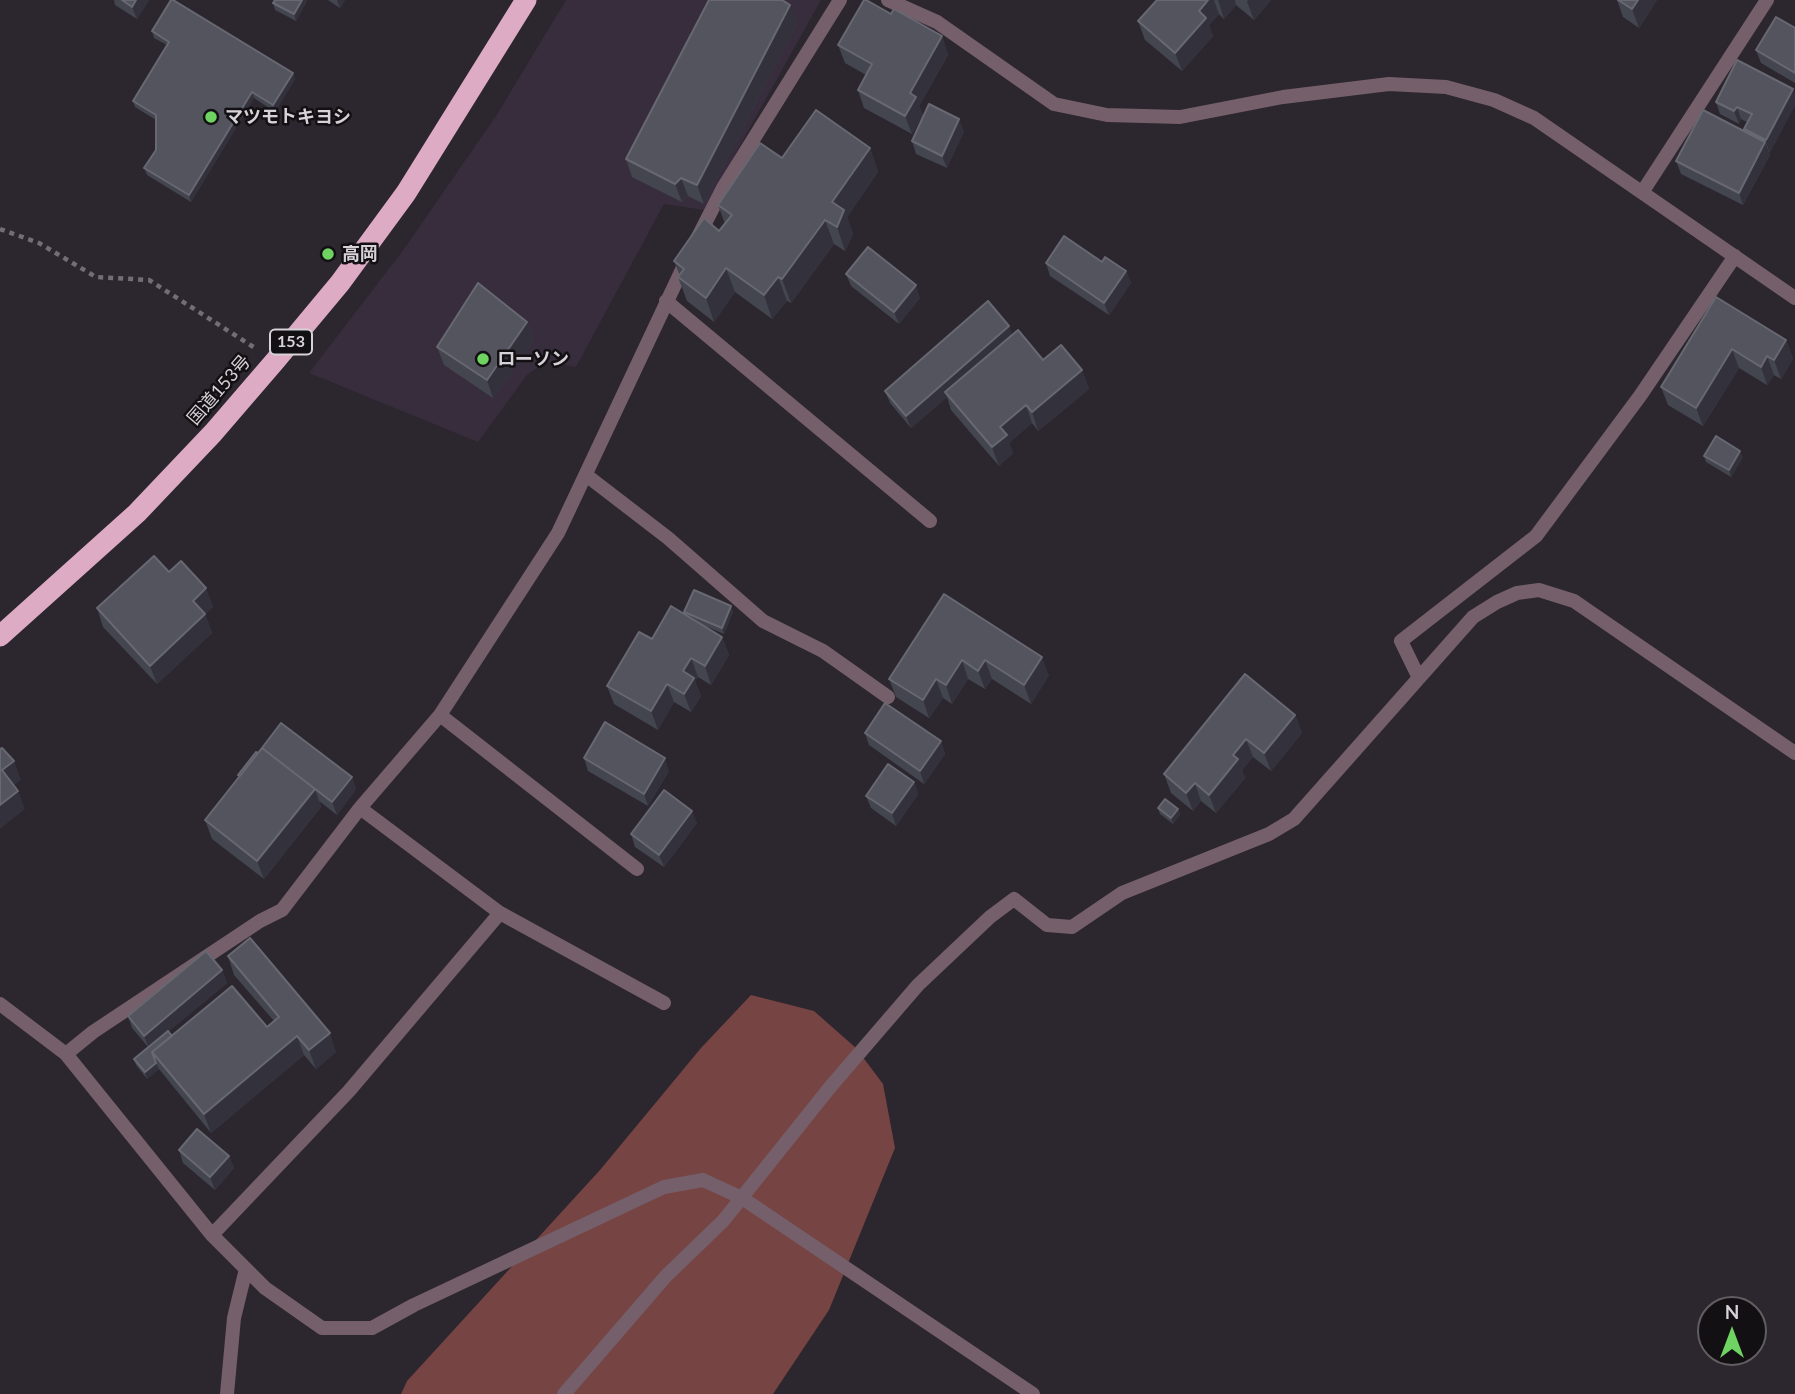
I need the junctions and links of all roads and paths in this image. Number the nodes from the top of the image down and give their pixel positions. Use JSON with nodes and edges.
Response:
{"nodes":[{"id":1,"x":526,"y":0,"type":"edge"},
{"id":2,"x":840,"y":0,"type":"edge"},
{"id":3,"x":888,"y":0,"type":"edge"},
{"id":4,"x":1767,"y":0,"type":"edge"},
{"id":5,"x":1643,"y":191,"type":"junction"},
{"id":6,"x":0,"y":229,"type":"edge"},
{"id":7,"x":1735,"y":256,"type":"junction"},
{"id":8,"x":1795,"y":298,"type":"edge"},
{"id":9,"x":666,"y":301,"type":"junction"},
{"id":10,"x":275,"y":361,"type":"junction"},
{"id":11,"x":586,"y":475,"type":"junction"},
{"id":12,"x":930,"y":521,"type":"dead end"},
{"id":13,"x":0,"y":636,"type":"edge"},
{"id":14,"x":1419,"y":678,"type":"junction"},
{"id":15,"x":888,"y":697,"type":"edge"},
{"id":16,"x":440,"y":715,"type":"junction"},
{"id":17,"x":1795,"y":753,"type":"edge"},
{"id":18,"x":360,"y":808,"type":"junction"},
{"id":19,"x":636,"y":869,"type":"dead end"},
{"id":20,"x":500,"y":913,"type":"junction"},
{"id":21,"x":664,"y":1003,"type":"dead end"},
{"id":22,"x":0,"y":1004,"type":"edge"},
{"id":23,"x":66,"y":1054,"type":"junction"},
{"id":24,"x":742,"y":1198,"type":"junction"},
{"id":25,"x":212,"y":1235,"type":"junction"},
{"id":26,"x":246,"y":1269,"type":"junction"},
{"id":27,"x":226,"y":1394,"type":"edge"},
{"id":28,"x":564,"y":1394,"type":"edge"},
{"id":29,"x":1034,"y":1394,"type":"edge"}],
"edges":[{"from":1,"to":10,"type":"highway","name":"国道153号","number":"153"},
{"from":2,"to":9,"type":"street"},
{"from":3,"to":5,"type":"street"},
{"from":4,"to":5,"type":"street"},
{"from":5,"to":7,"type":"street"},
{"from":6,"to":10,"type":"path"},
{"from":7,"to":8,"type":"street"},
{"from":7,"to":14,"type":"street"},
{"from":9,"to":11,"type":"street"},
{"from":9,"to":12,"type":"street"},
{"from":10,"to":13,"type":"highway","name":"国道153号","number":"153"},
{"from":11,"to":15,"type":"street"},
{"from":11,"to":16,"type":"street"},
{"from":14,"to":17,"type":"street"},
{"from":14,"to":24,"type":"street"},
{"from":16,"to":18,"type":"street"},
{"from":16,"to":19,"type":"street"},
{"from":18,"to":20,"type":"street"},
{"from":18,"to":23,"type":"street"},
{"from":20,"to":21,"type":"street"},
{"from":20,"to":25,"type":"street"},
{"from":22,"to":23,"type":"street"},
{"from":23,"to":25,"type":"street"},
{"from":24,"to":26,"type":"street"},
{"from":24,"to":28,"type":"street"},
{"from":24,"to":29,"type":"street"},
{"from":25,"to":26,"type":"street"},
{"from":26,"to":27,"type":"street"}]}
